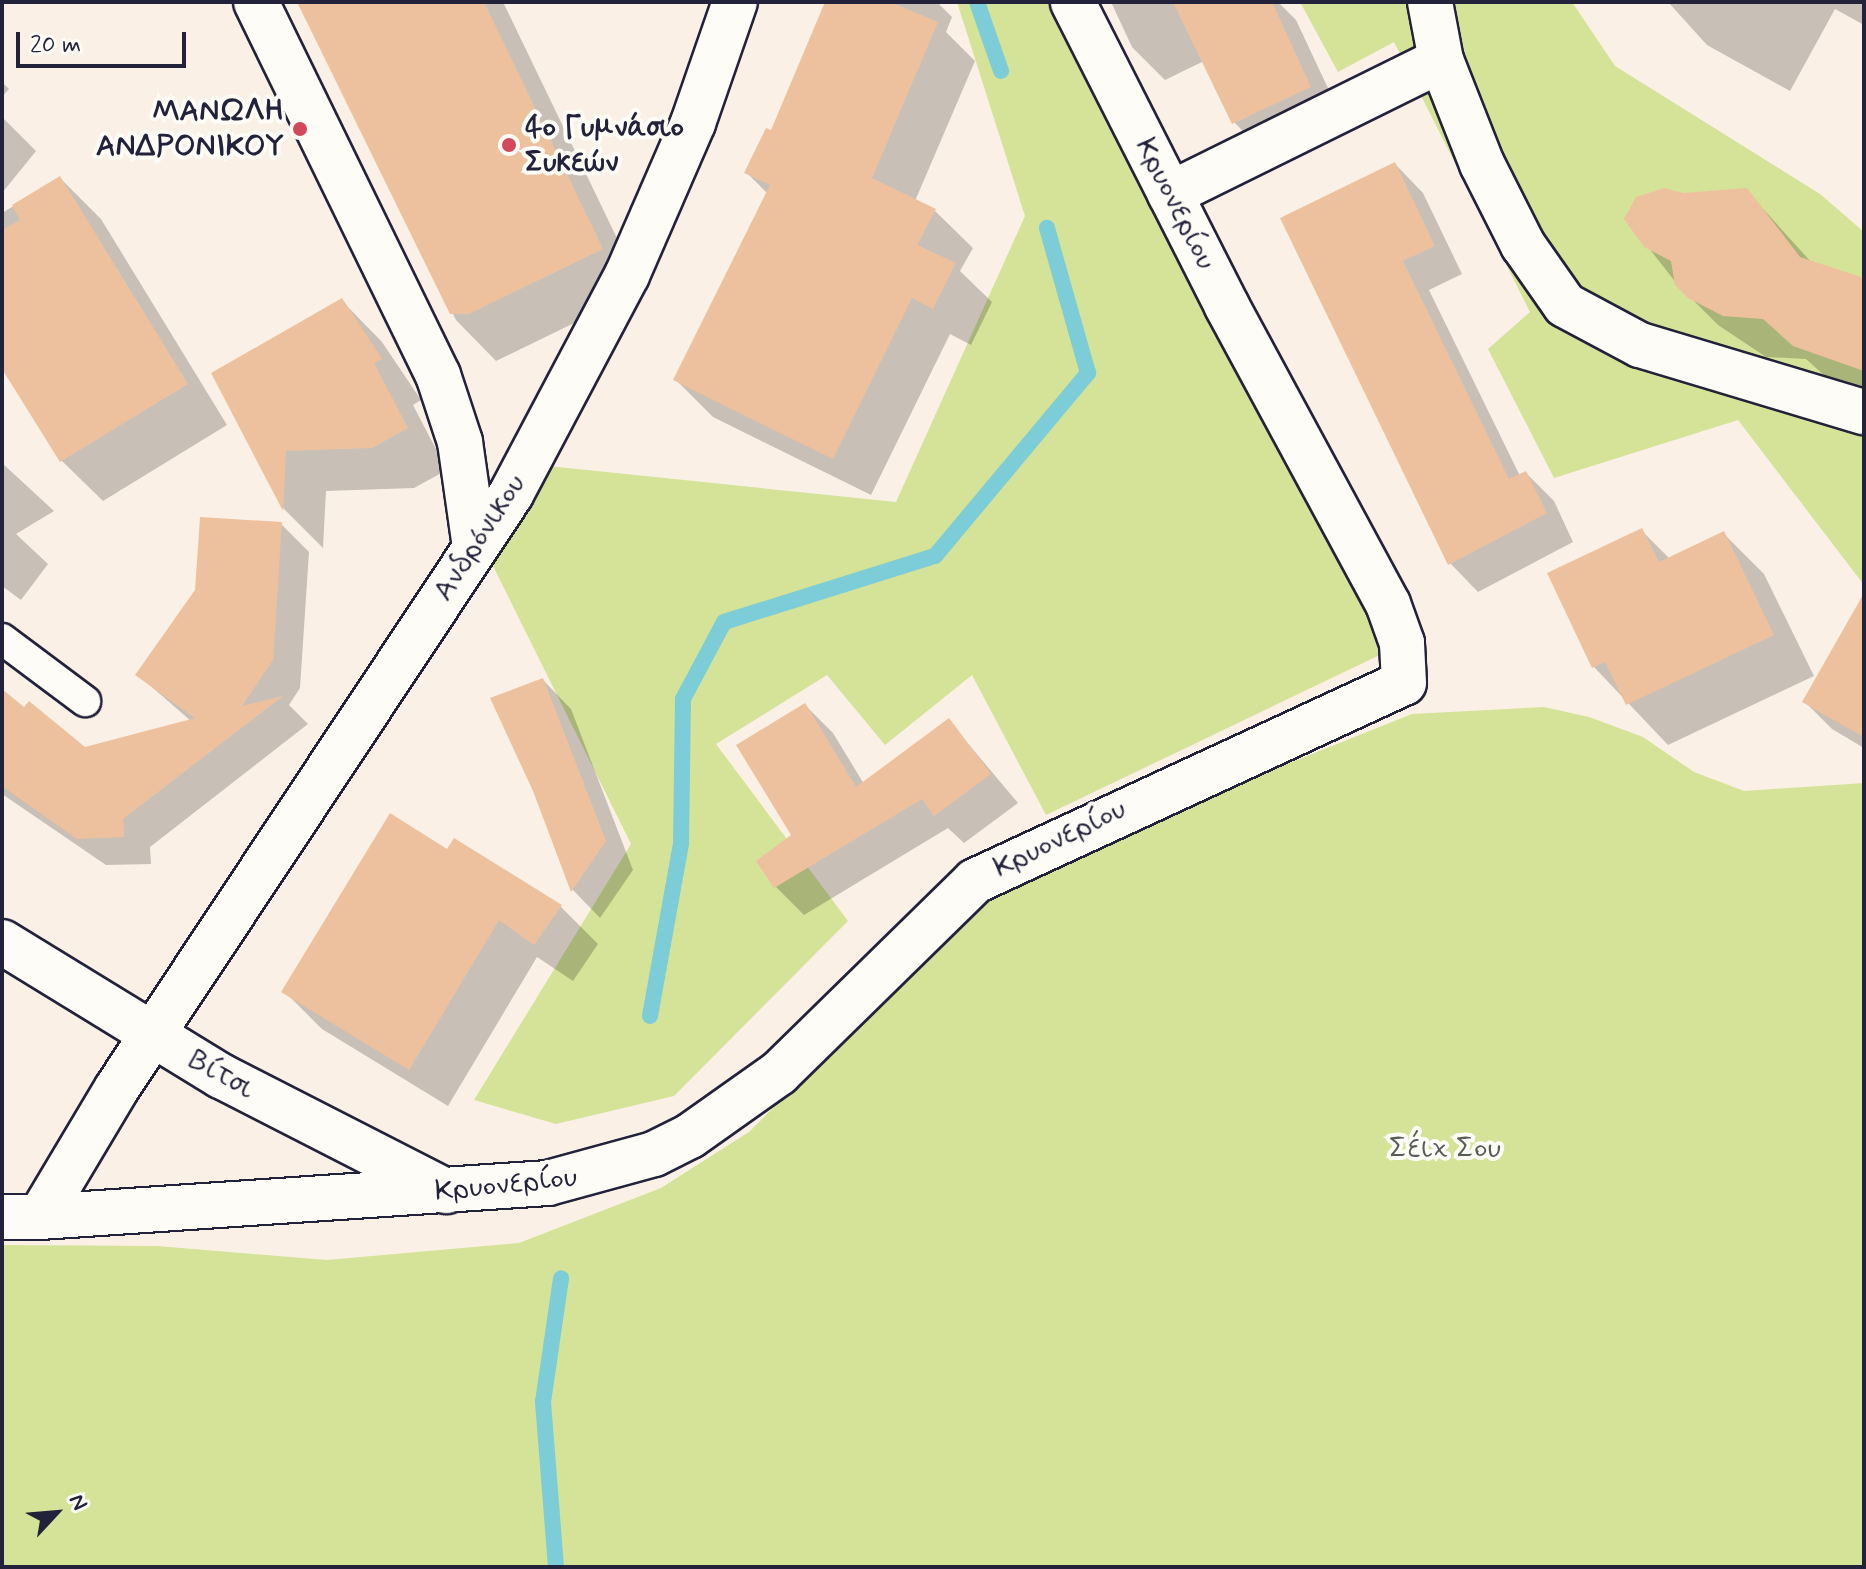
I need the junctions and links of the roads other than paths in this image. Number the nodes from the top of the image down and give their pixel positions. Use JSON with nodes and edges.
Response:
{"nodes":[{"id":1,"x":256,"y":2,"type":"edge"},
{"id":2,"x":735,"y":2,"type":"edge"},
{"id":3,"x":1073,"y":2,"type":"edge"},
{"id":4,"x":1430,"y":2,"type":"edge"},
{"id":5,"x":1441,"y":60,"type":"junction"},
{"id":6,"x":1170,"y":194,"type":"junction"},
{"id":7,"x":1864,"y":412,"type":"edge"},
{"id":8,"x":475,"y":548,"type":"junction"},
{"id":9,"x":2,"y":639,"type":"edge"},
{"id":10,"x":85,"y":701,"type":"dead end"},
{"id":11,"x":2,"y":942,"type":"edge"},
{"id":12,"x":152,"y":1035,"type":"junction"},
{"id":13,"x":449,"y":1192,"type":"junction"},
{"id":14,"x":21,"y":1217,"type":"edge"}],
"edges":[{"from":1,"to":8,"type":"street"},
{"from":2,"to":8,"type":"street","name":"Ανδρόνικου"},
{"from":3,"to":6,"type":"street","name":"Κρυονερίου"},
{"from":4,"to":5,"type":"street"},
{"from":5,"to":6,"type":"street"},
{"from":5,"to":7,"type":"street"},
{"from":6,"to":13,"type":"street","name":"Κρυονερίου"},
{"from":8,"to":12,"type":"street","name":"Ανδρόνικου"},
{"from":9,"to":10,"type":"lane"},
{"from":11,"to":12,"type":"street","name":"Βίτσι"},
{"from":12,"to":13,"type":"street","name":"Βίτσι"},
{"from":12,"to":14,"type":"street","name":"Ανδρόνικου"},
{"from":13,"to":14,"type":"street","name":"Κρυονερίου"}]}
